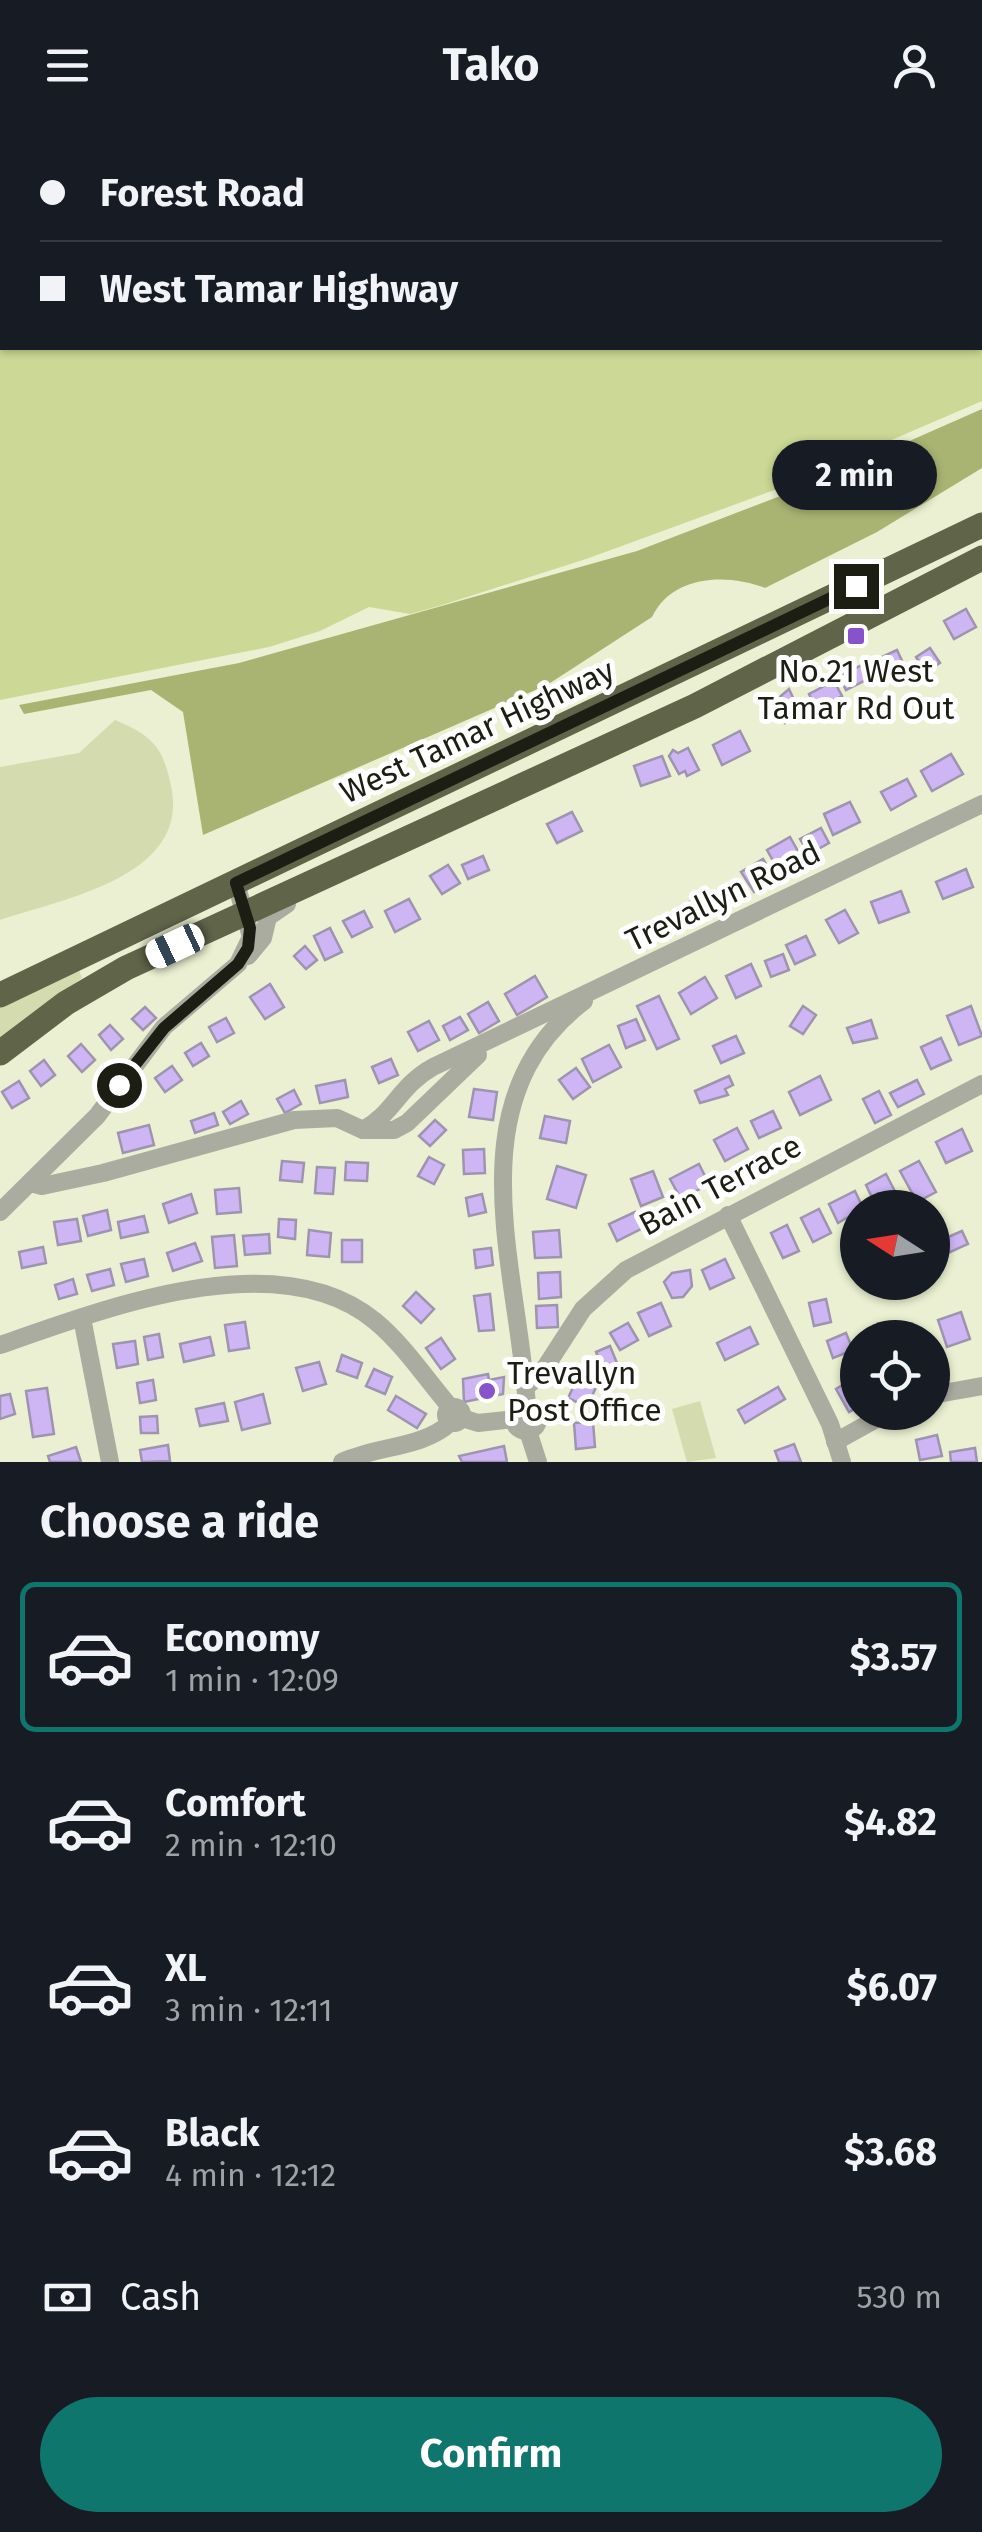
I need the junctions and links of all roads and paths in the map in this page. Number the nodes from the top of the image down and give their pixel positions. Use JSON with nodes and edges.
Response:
{"nodes":[{"id":1,"x":982,"y":525,"type":"edge"},
{"id":2,"x":982,"y":558,"type":"edge"},
{"id":3,"x":982,"y":804,"type":"edge"},
{"id":4,"x":373,"y":854,"type":"junction"},
{"id":5,"x":236,"y":883,"type":"junction"},
{"id":6,"x":246,"y":912,"type":"junction"},
{"id":7,"x":238,"y":964,"type":"junction"},
{"id":8,"x":602,"y":989,"type":"junction"},
{"id":9,"x":0,"y":994,"type":"edge"},
{"id":10,"x":490,"y":1040,"type":"junction"},
{"id":11,"x":0,"y":1053,"type":"edge"},
{"id":12,"x":982,"y":1084,"type":"edge"},
{"id":13,"x":363,"y":1130,"type":"junction"},
{"id":14,"x":30,"y":1183,"type":"junction"},
{"id":15,"x":0,"y":1212,"type":"edge"},
{"id":16,"x":728,"y":1215,"type":"junction"},
{"id":17,"x":82,"y":1318,"type":"junction"},
{"id":18,"x":0,"y":1346,"type":"edge"},
{"id":19,"x":982,"y":1386,"type":"edge"},
{"id":20,"x":526,"y":1387,"type":"junction"},
{"id":21,"x":950,"y":1392,"type":"edge"},
{"id":22,"x":454,"y":1416,"type":"junction"},
{"id":23,"x":523,"y":1419,"type":"junction"},
{"id":24,"x":857,"y":1430,"type":"edge"},
{"id":25,"x":835,"y":1442,"type":"junction"},
{"id":26,"x":110,"y":1462,"type":"edge"},
{"id":27,"x":342,"y":1462,"type":"edge"},
{"id":28,"x":538,"y":1462,"type":"edge"},
{"id":29,"x":842,"y":1462,"type":"edge"}],
"edges":[{"from":1,"to":5,"type":"highway","name":"West Tamar Highway"},
{"from":2,"to":4,"type":"highway","name":"West Tamar Highway"},
{"from":3,"to":8,"type":"street","name":"Trevallyn Road"},
{"from":4,"to":6,"type":"highway","name":"West Tamar Highway"},
{"from":4,"to":7,"type":"street"},
{"from":5,"to":6,"type":"street"},
{"from":5,"to":9,"type":"highway","name":"West Tamar Highway"},
{"from":6,"to":7,"type":"street"},
{"from":6,"to":11,"type":"highway","name":"West Tamar Highway"},
{"from":7,"to":14,"type":"street"},
{"from":8,"to":10,"type":"street","name":"Trevallyn Road"},
{"from":8,"to":20,"type":"street"},
{"from":10,"to":13,"type":"street","name":"Trevallyn Road"},
{"from":10,"to":13,"type":"street","name":"Trevallyn Road"},
{"from":12,"to":16,"type":"street","name":"Bain Terrace"},
{"from":13,"to":14,"type":"street","name":"Trevallyn Road"},
{"from":14,"to":15,"type":"street"},
{"from":16,"to":20,"type":"street","name":"Bain Terrace"},
{"from":16,"to":25,"type":"street"},
{"from":17,"to":18,"type":"street"},
{"from":17,"to":22,"type":"street"},
{"from":17,"to":26,"type":"street"},
{"from":19,"to":21,"type":"street"},
{"from":20,"to":23,"type":"street"},
{"from":22,"to":23,"type":"street"},
{"from":22,"to":27,"type":"street"},
{"from":23,"to":28,"type":"street"},
{"from":24,"to":25,"type":"street"},
{"from":25,"to":29,"type":"street"}]}
